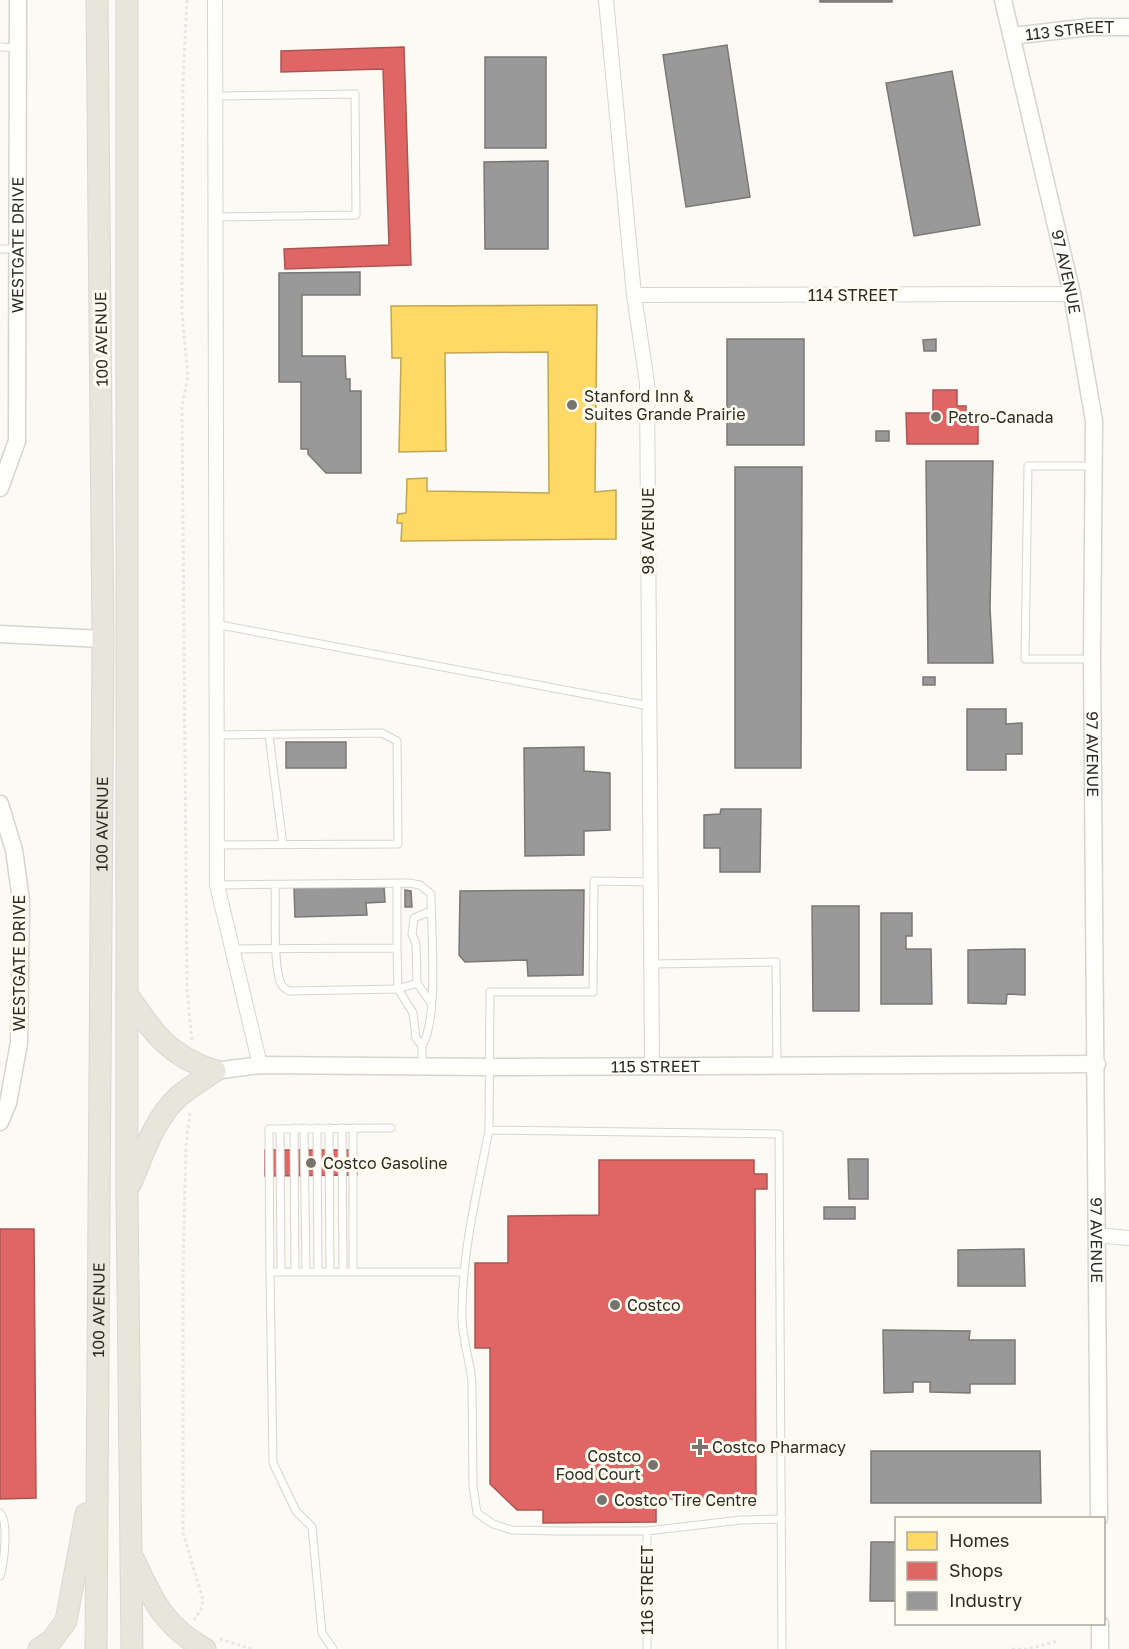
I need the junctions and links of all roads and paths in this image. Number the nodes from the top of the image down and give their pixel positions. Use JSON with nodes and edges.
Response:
{"nodes":[{"id":1,"x":18,"y":0,"type":"edge"},
{"id":2,"x":97,"y":0,"type":"edge"},
{"id":3,"x":127,"y":0,"type":"edge"},
{"id":4,"x":187,"y":0,"type":"edge"},
{"id":5,"x":215,"y":0,"type":"edge"},
{"id":6,"x":606,"y":0,"type":"edge"},
{"id":7,"x":1003,"y":0,"type":"edge"},
{"id":8,"x":1129,"y":27,"type":"edge"},
{"id":9,"x":1012,"y":36,"type":"junction"},
{"id":10,"x":0,"y":47,"type":"edge"},
{"id":11,"x":18,"y":48,"type":"junction"},
{"id":12,"x":215,"y":96,"type":"junction"},
{"id":13,"x":215,"y":217,"type":"junction"},
{"id":14,"x":0,"y":249,"type":"edge"},
{"id":15,"x":19,"y":249,"type":"junction"},
{"id":16,"x":1072,"y":294,"type":"junction"},
{"id":17,"x":634,"y":295,"type":"junction"},
{"id":18,"x":1092,"y":466,"type":"junction"},
{"id":19,"x":0,"y":488,"type":"edge"},
{"id":20,"x":215,"y":624,"type":"junction"},
{"id":21,"x":0,"y":634,"type":"edge"},
{"id":22,"x":103,"y":639,"type":"junction"},
{"id":23,"x":1092,"y":659,"type":"junction"},
{"id":24,"x":649,"y":706,"type":"junction"},
{"id":25,"x":216,"y":735,"type":"junction"},
{"id":26,"x":269,"y":735,"type":"junction"},
{"id":27,"x":0,"y":804,"type":"edge"},
{"id":28,"x":216,"y":845,"type":"junction"},
{"id":29,"x":283,"y":845,"type":"junction"},
{"id":30,"x":651,"y":882,"type":"junction"},
{"id":31,"x":397,"y":884,"type":"junction"},
{"id":32,"x":216,"y":885,"type":"junction"},
{"id":33,"x":275,"y":885,"type":"junction"},
{"id":34,"x":431,"y":911,"type":"junction"},
{"id":35,"x":278,"y":948,"type":"junction"},
{"id":36,"x":397,"y":948,"type":"junction"},
{"id":37,"x":230,"y":949,"type":"junction"},
{"id":38,"x":652,"y":964,"type":"junction"},
{"id":39,"x":417,"y":983,"type":"junction"},
{"id":40,"x":398,"y":989,"type":"junction"},
{"id":41,"x":127,"y":994,"type":"junction"},
{"id":42,"x":431,"y":1003,"type":"junction"},
{"id":43,"x":192,"y":1040,"type":"dead end"},
{"id":44,"x":422,"y":1046,"type":"junction"},
{"id":45,"x":652,"y":1064,"type":"junction"},
{"id":46,"x":777,"y":1064,"type":"junction"},
{"id":47,"x":1097,"y":1064,"type":"junction"},
{"id":48,"x":260,"y":1065,"type":"junction"},
{"id":49,"x":422,"y":1065,"type":"junction"},
{"id":50,"x":489,"y":1067,"type":"junction"},
{"id":51,"x":215,"y":1071,"type":"junction"},
{"id":52,"x":191,"y":1104,"type":"dead end"},
{"id":53,"x":0,"y":1122,"type":"edge"},
{"id":54,"x":294,"y":1128,"type":"junction"},
{"id":55,"x":304,"y":1128,"type":"junction"},
{"id":56,"x":317,"y":1128,"type":"junction"},
{"id":57,"x":329,"y":1128,"type":"junction"},
{"id":58,"x":342,"y":1128,"type":"junction"},
{"id":59,"x":353,"y":1128,"type":"junction"},
{"id":60,"x":391,"y":1128,"type":"dead end"},
{"id":61,"x":280,"y":1129,"type":"junction"},
{"id":62,"x":489,"y":1130,"type":"junction"},
{"id":63,"x":127,"y":1195,"type":"junction"},
{"id":64,"x":1096,"y":1235,"type":"junction"},
{"id":65,"x":1129,"y":1238,"type":"edge"},
{"id":66,"x":270,"y":1272,"type":"junction"},
{"id":67,"x":281,"y":1272,"type":"junction"},
{"id":68,"x":295,"y":1272,"type":"junction"},
{"id":69,"x":306,"y":1272,"type":"junction"},
{"id":70,"x":318,"y":1272,"type":"junction"},
{"id":71,"x":330,"y":1272,"type":"junction"},
{"id":72,"x":343,"y":1272,"type":"junction"},
{"id":73,"x":353,"y":1272,"type":"junction"},
{"id":74,"x":462,"y":1272,"type":"junction"},
{"id":75,"x":96,"y":1451,"type":"junction"},
{"id":76,"x":0,"y":1513,"type":"edge"},
{"id":77,"x":1099,"y":1517,"type":"edge"},
{"id":78,"x":782,"y":1519,"type":"junction"},
{"id":79,"x":647,"y":1531,"type":"junction"},
{"id":80,"x":131,"y":1554,"type":"junction"},
{"id":81,"x":0,"y":1576,"type":"edge"},
{"id":82,"x":190,"y":1625,"type":"dead end"},
{"id":83,"x":1100,"y":1625,"type":"edge"},
{"id":84,"x":1058,"y":1641,"type":"dead end"},
{"id":85,"x":39,"y":1649,"type":"edge"},
{"id":86,"x":96,"y":1649,"type":"edge"},
{"id":87,"x":132,"y":1649,"type":"edge"},
{"id":88,"x":205,"y":1649,"type":"edge"},
{"id":89,"x":333,"y":1649,"type":"edge"},
{"id":90,"x":647,"y":1649,"type":"edge"},
{"id":91,"x":782,"y":1649,"type":"edge"},
{"id":92,"x":1012,"y":1649,"type":"edge"},
{"id":93,"x":1100,"y":1649,"type":"edge"}],
"edges":[{"from":1,"to":11,"type":"street","name":"WESTGATE DRIVE"},
{"from":2,"to":22,"type":"main road","name":"100 AVENUE"},
{"from":3,"to":41,"type":"main road","name":"100 AVENUE"},
{"from":4,"to":43,"type":"path"},
{"from":5,"to":12,"type":"street"},
{"from":6,"to":17,"type":"street","name":"98 AVENUE"},
{"from":7,"to":9,"type":"street","name":"97 AVENUE"},
{"from":8,"to":9,"type":"street","name":"113 STREET"},
{"from":9,"to":16,"type":"street","name":"97 AVENUE"},
{"from":10,"to":11,"type":"lane"},
{"from":11,"to":15,"type":"street","name":"WESTGATE DRIVE"},
{"from":12,"to":13,"type":"street"},
{"from":12,"to":13,"type":"lane"},
{"from":13,"to":20,"type":"street"},
{"from":14,"to":15,"type":"lane"},
{"from":15,"to":19,"type":"street","name":"WESTGATE DRIVE"},
{"from":16,"to":17,"type":"street","name":"114 STREET"},
{"from":16,"to":18,"type":"street","name":"97 AVENUE"},
{"from":17,"to":24,"type":"street","name":"98 AVENUE"},
{"from":18,"to":23,"type":"street","name":"97 AVENUE"},
{"from":18,"to":23,"type":"lane"},
{"from":20,"to":24,"type":"lane"},
{"from":20,"to":25,"type":"street"},
{"from":21,"to":22,"type":"street"},
{"from":22,"to":75,"type":"main road","name":"100 AVENUE"},
{"from":23,"to":47,"type":"street","name":"97 AVENUE"},
{"from":24,"to":30,"type":"street","name":"98 AVENUE"},
{"from":25,"to":26,"type":"lane"},
{"from":25,"to":28,"type":"street"},
{"from":26,"to":29,"type":"lane"},
{"from":26,"to":29,"type":"lane"},
{"from":27,"to":53,"type":"street","name":"WESTGATE DRIVE"},
{"from":28,"to":29,"type":"lane"},
{"from":28,"to":32,"type":"street"},
{"from":30,"to":38,"type":"street","name":"98 AVENUE"},
{"from":30,"to":50,"type":"lane"},
{"from":31,"to":33,"type":"lane"},
{"from":31,"to":34,"type":"lane"},
{"from":31,"to":36,"type":"lane"},
{"from":32,"to":33,"type":"lane"},
{"from":32,"to":37,"type":"street"},
{"from":33,"to":35,"type":"lane"},
{"from":34,"to":39,"type":"lane"},
{"from":34,"to":42,"type":"lane"},
{"from":35,"to":36,"type":"lane"},
{"from":35,"to":37,"type":"lane"},
{"from":35,"to":40,"type":"lane"},
{"from":36,"to":40,"type":"lane"},
{"from":37,"to":48,"type":"street"},
{"from":38,"to":45,"type":"street","name":"98 AVENUE"},
{"from":38,"to":46,"type":"lane"},
{"from":39,"to":40,"type":"lane"},
{"from":39,"to":42,"type":"lane"},
{"from":40,"to":44,"type":"lane"},
{"from":41,"to":51,"type":"main road"},
{"from":41,"to":63,"type":"main road","name":"100 AVENUE"},
{"from":42,"to":44,"type":"lane"},
{"from":44,"to":49,"type":"lane"},
{"from":45,"to":46,"type":"street","name":"115 STREET"},
{"from":45,"to":50,"type":"street","name":"115 STREET"},
{"from":46,"to":47,"type":"street","name":"115 STREET"},
{"from":47,"to":64,"type":"street","name":"97 AVENUE"},
{"from":48,"to":49,"type":"street","name":"115 STREET"},
{"from":48,"to":51,"type":"street","name":"115 STREET"},
{"from":49,"to":50,"type":"street","name":"115 STREET"},
{"from":50,"to":62,"type":"lane"},
{"from":51,"to":63,"type":"main road"},
{"from":52,"to":82,"type":"path"},
{"from":54,"to":55,"type":"lane"},
{"from":54,"to":61,"type":"lane"},
{"from":54,"to":68,"type":"lane"},
{"from":55,"to":56,"type":"lane"},
{"from":55,"to":69,"type":"lane"},
{"from":56,"to":57,"type":"lane"},
{"from":56,"to":70,"type":"lane"},
{"from":57,"to":58,"type":"lane"},
{"from":57,"to":71,"type":"lane"},
{"from":58,"to":59,"type":"lane"},
{"from":58,"to":72,"type":"lane"},
{"from":59,"to":60,"type":"lane"},
{"from":59,"to":73,"type":"lane"},
{"from":61,"to":66,"type":"lane"},
{"from":61,"to":67,"type":"lane"},
{"from":62,"to":74,"type":"lane"},
{"from":62,"to":78,"type":"lane"},
{"from":63,"to":80,"type":"main road","name":"100 AVENUE"},
{"from":64,"to":65,"type":"street"},
{"from":64,"to":77,"type":"street","name":"97 AVENUE"},
{"from":66,"to":67,"type":"lane"},
{"from":66,"to":89,"type":"lane"},
{"from":67,"to":68,"type":"lane"},
{"from":68,"to":69,"type":"lane"},
{"from":69,"to":70,"type":"lane"},
{"from":70,"to":71,"type":"lane"},
{"from":71,"to":72,"type":"lane"},
{"from":72,"to":73,"type":"lane"},
{"from":73,"to":74,"type":"lane"},
{"from":74,"to":79,"type":"lane"},
{"from":75,"to":85,"type":"main road"},
{"from":75,"to":86,"type":"main road","name":"100 AVENUE"},
{"from":76,"to":81,"type":"lane"},
{"from":78,"to":79,"type":"lane"},
{"from":78,"to":91,"type":"lane"},
{"from":79,"to":90,"type":"lane","name":"116 STREET"},
{"from":80,"to":87,"type":"main road","name":"100 AVENUE"},
{"from":80,"to":88,"type":"main road"},
{"from":83,"to":93,"type":"street"},
{"from":84,"to":92,"type":"path"}]}
